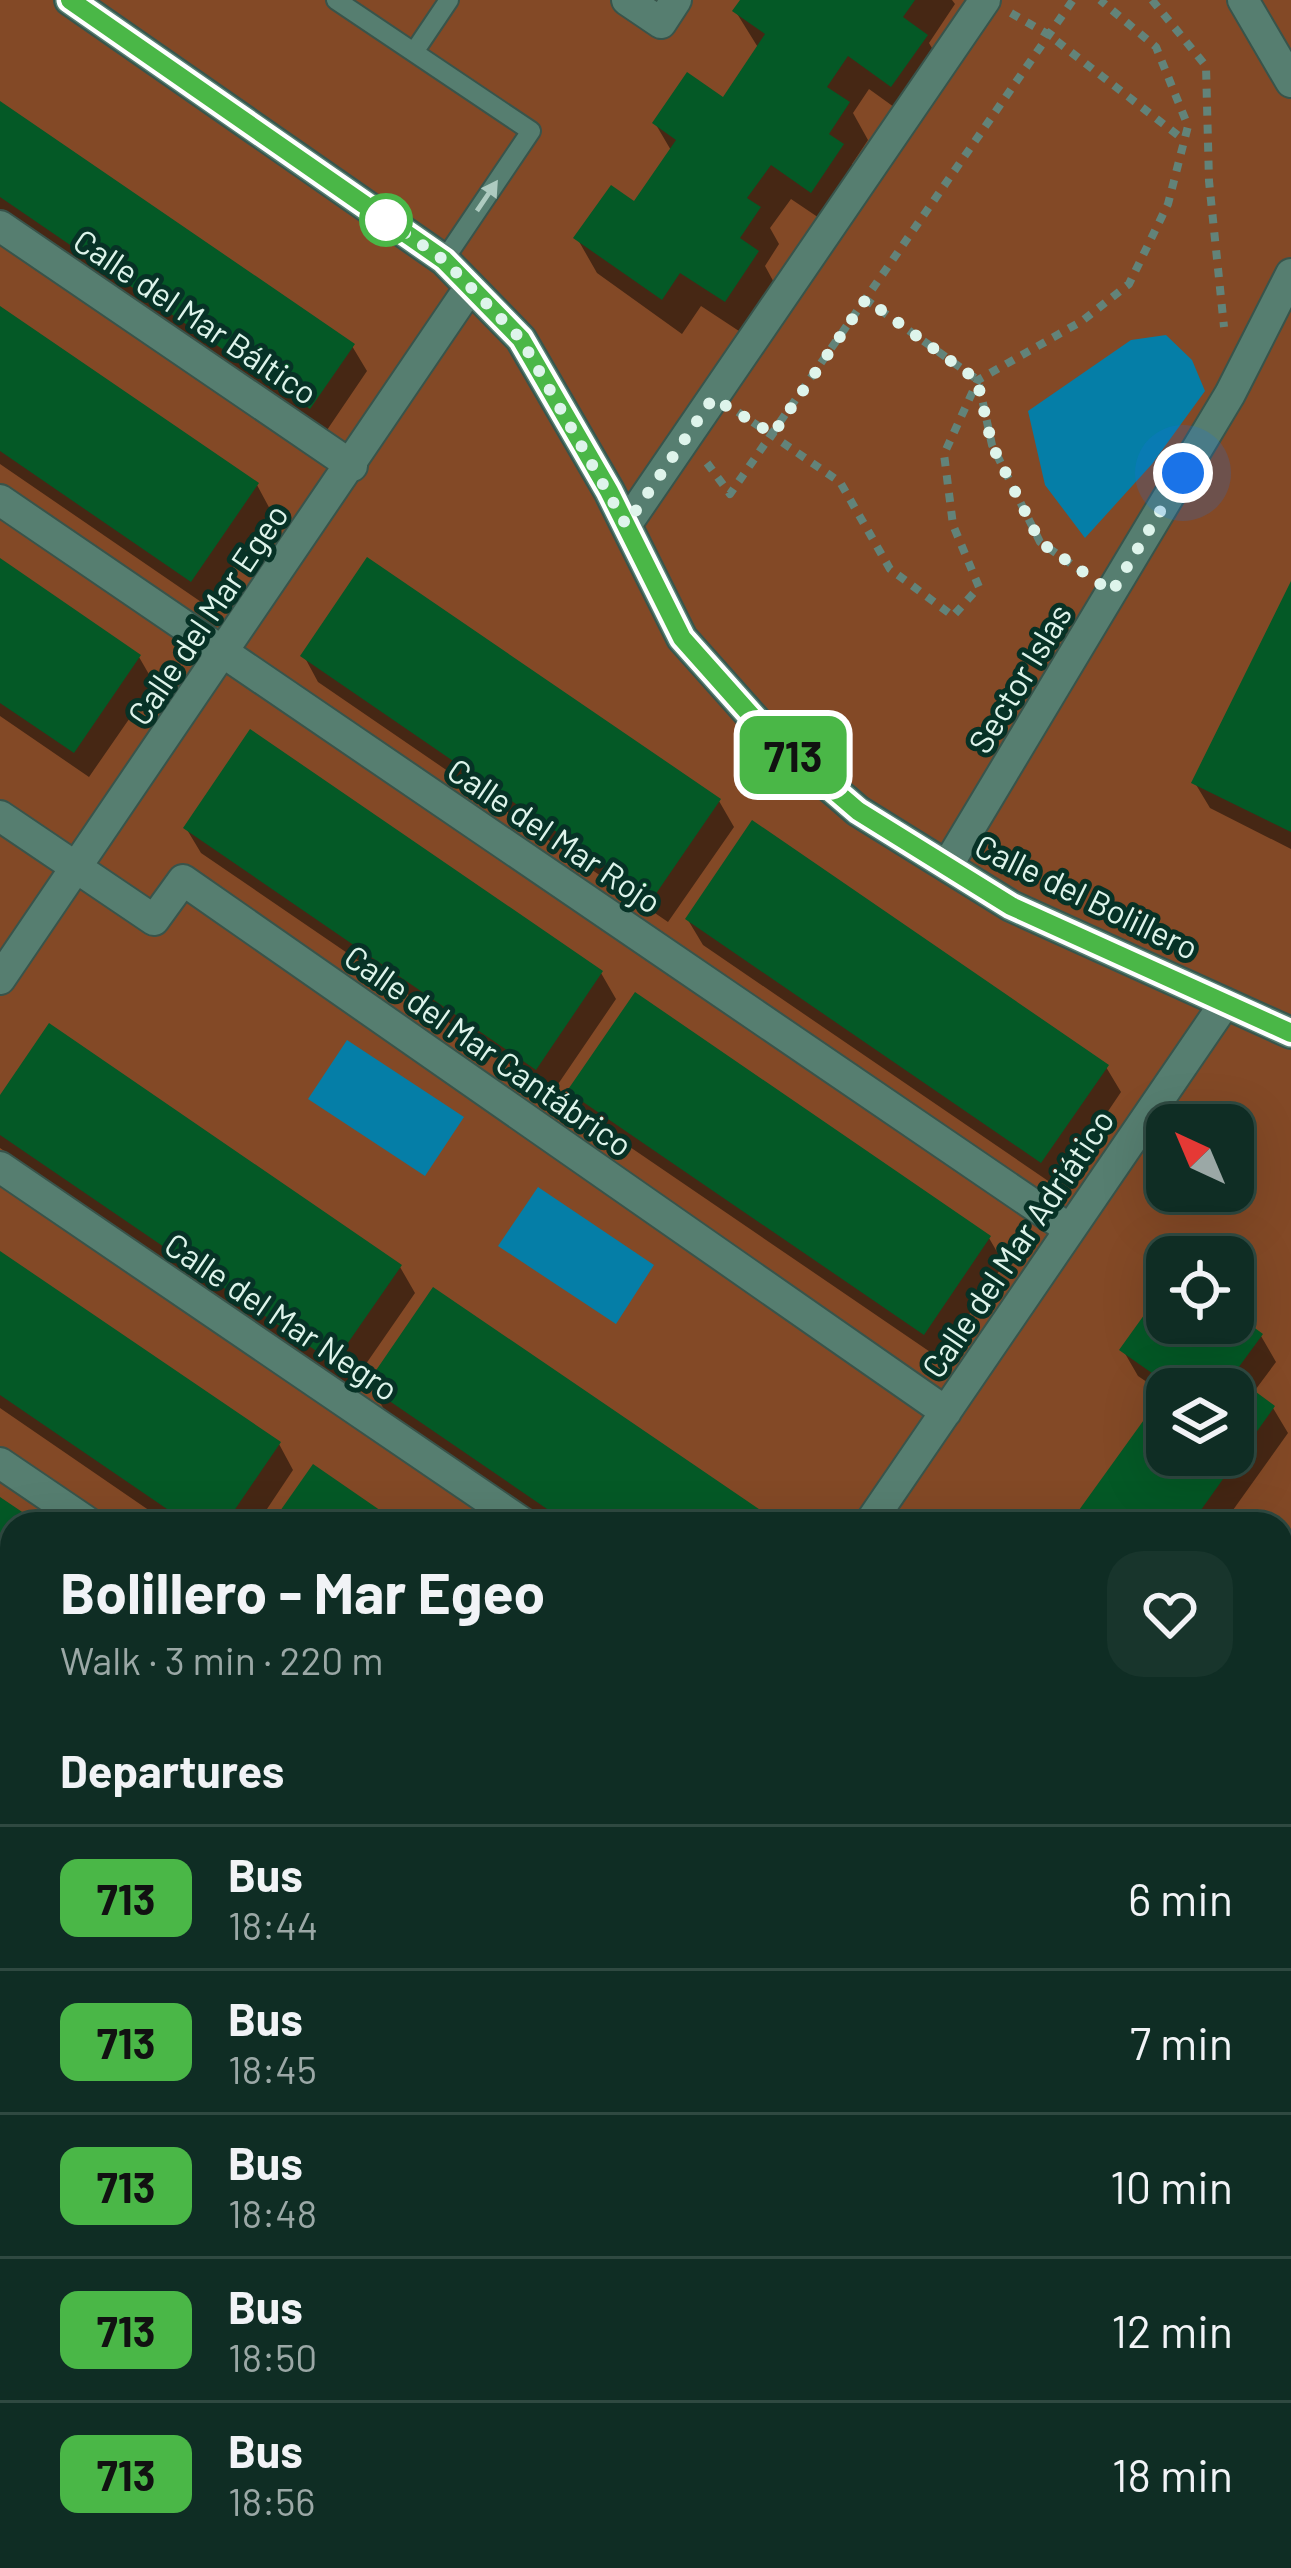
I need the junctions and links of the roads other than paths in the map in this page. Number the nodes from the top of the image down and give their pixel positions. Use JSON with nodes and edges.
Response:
{"nodes":[{"id":1,"x":70,"y":0,"type":"edge"},
{"id":2,"x":336,"y":0,"type":"edge"},
{"id":3,"x":449,"y":0,"type":"edge"},
{"id":4,"x":627,"y":0,"type":"edge"},
{"id":5,"x":676,"y":0,"type":"edge"},
{"id":6,"x":1243,"y":0,"type":"edge"},
{"id":7,"x":997,"y":6,"type":"edge"},
{"id":8,"x":414,"y":52,"type":"junction"},
{"id":9,"x":1291,"y":82,"type":"edge"},
{"id":10,"x":0,"y":226,"type":"edge"},
{"id":11,"x":444,"y":260,"type":"junction"},
{"id":12,"x":1291,"y":274,"type":"edge"},
{"id":13,"x":470,"y":287,"type":"junction"},
{"id":14,"x":352,"y":466,"type":"junction"},
{"id":15,"x":0,"y":500,"type":"edge"},
{"id":16,"x":626,"y":525,"type":"junction"},
{"id":17,"x":224,"y":652,"type":"junction"},
{"id":18,"x":0,"y":816,"type":"edge"},
{"id":19,"x":946,"y":866,"type":"junction"},
{"id":20,"x":76,"y":868,"type":"junction"},
{"id":21,"x":0,"y":979,"type":"edge"},
{"id":22,"x":1225,"y":1003,"type":"junction"},
{"id":23,"x":1291,"y":1034,"type":"edge"},
{"id":24,"x":0,"y":1167,"type":"edge"},
{"id":25,"x":1069,"y":1229,"type":"junction"},
{"id":26,"x":946,"y":1412,"type":"junction"},
{"id":27,"x":0,"y":1463,"type":"edge"},
{"id":28,"x":72,"y":1512,"type":"edge"},
{"id":29,"x":506,"y":1512,"type":"edge"},
{"id":30,"x":877,"y":1512,"type":"edge"}],
"edges":[{"from":1,"to":11,"type":"street","name":"Calle del Bolillero"},
{"from":2,"to":8,"type":"lane"},
{"from":3,"to":8,"type":"lane"},
{"from":4,"to":5,"type":"street"},
{"from":6,"to":9,"type":"street"},
{"from":7,"to":16,"type":"street"},
{"from":11,"to":8,"type":"lane","one_way":true},
{"from":10,"to":14,"type":"street","name":"Calle del Mar Báltico"},
{"from":11,"to":13,"type":"street","name":"Calle del Bolillero"},
{"from":12,"to":19,"type":"street","name":"Sector Islas"},
{"from":13,"to":14,"type":"street","name":"Calle del Mar Egeo"},
{"from":13,"to":16,"type":"street","name":"Calle del Bolillero"},
{"from":14,"to":17,"type":"street","name":"Calle del Mar Egeo"},
{"from":15,"to":17,"type":"street","name":"Calle del Mar Rojo"},
{"from":16,"to":19,"type":"street","name":"Calle del Bolillero"},
{"from":17,"to":20,"type":"street","name":"Calle del Mar Egeo"},
{"from":17,"to":25,"type":"street","name":"Calle del Mar Rojo"},
{"from":18,"to":20,"type":"street","name":"Calle del Mar Cantábrico"},
{"from":19,"to":22,"type":"street","name":"Calle del Bolillero"},
{"from":20,"to":21,"type":"street","name":"Calle del Mar Egeo"},
{"from":20,"to":26,"type":"street","name":"Calle del Mar Cantábrico"},
{"from":22,"to":23,"type":"street","name":"Calle del Bolillero"},
{"from":22,"to":25,"type":"street","name":"Calle del Mar Adriático"},
{"from":24,"to":29,"type":"street","name":"Calle del Mar Negro"},
{"from":25,"to":26,"type":"street","name":"Calle del Mar Adriático"},
{"from":26,"to":30,"type":"street","name":"Calle del Mar Adriático"},
{"from":27,"to":28,"type":"street"}]}
